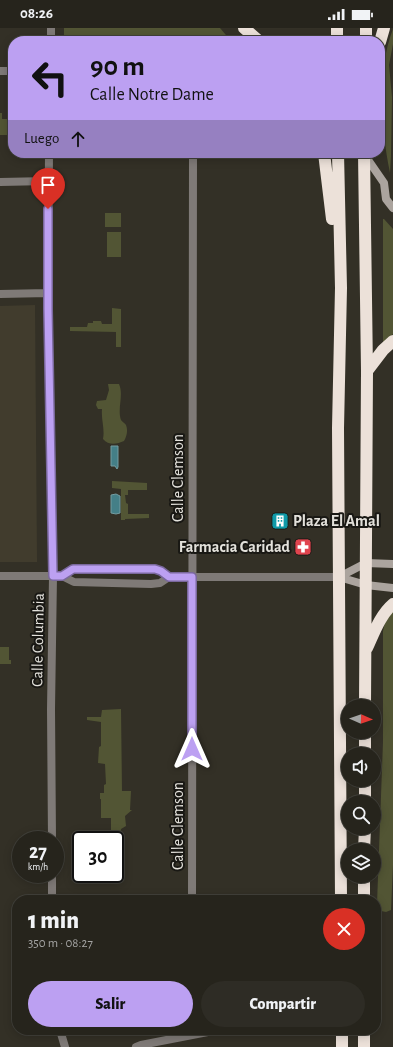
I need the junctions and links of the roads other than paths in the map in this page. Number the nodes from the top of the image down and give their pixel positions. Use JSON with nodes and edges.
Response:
{"nodes":[{"id":1,"x":239,"y":28,"type":"edge"},
{"id":2,"x":244,"y":28,"type":"edge"},
{"id":3,"x":245,"y":36,"type":"edge"},
{"id":4,"x":253,"y":36,"type":"edge"},
{"id":5,"x":49,"y":158,"type":"edge"},
{"id":6,"x":193,"y":158,"type":"edge"},
{"id":7,"x":325,"y":158,"type":"edge"},
{"id":8,"x":338,"y":158,"type":"edge"},
{"id":9,"x":364,"y":158,"type":"edge"},
{"id":10,"x":367,"y":158,"type":"edge"},
{"id":11,"x":48,"y":181,"type":"junction"},
{"id":12,"x":0,"y":182,"type":"edge"},
{"id":13,"x":384,"y":183,"type":"junction"},
{"id":14,"x":393,"y":186,"type":"edge"},
{"id":15,"x":393,"y":208,"type":"edge"},
{"id":16,"x":341,"y":288,"type":"junction"},
{"id":17,"x":48,"y":293,"type":"junction"},
{"id":18,"x":0,"y":294,"type":"edge"},
{"id":19,"x":393,"y":341,"type":"edge"},
{"id":20,"x":367,"y":371,"type":"junction"},
{"id":21,"x":366,"y":563,"type":"junction"},
{"id":22,"x":393,"y":564,"type":"edge"},
{"id":23,"x":0,"y":576,"type":"edge"},
{"id":24,"x":57,"y":576,"type":"junction"},
{"id":25,"x":169,"y":577,"type":"junction"},
{"id":26,"x":192,"y":577,"type":"junction"},
{"id":27,"x":339,"y":577,"type":"junction"},
{"id":28,"x":366,"y":585,"type":"junction"},
{"id":29,"x":393,"y":588,"type":"edge"},
{"id":30,"x":393,"y":604,"type":"edge"},
{"id":31,"x":366,"y":651,"type":"junction"},
{"id":32,"x":365,"y":699,"type":"edge"},
{"id":33,"x":52,"y":831,"type":"edge"},
{"id":34,"x":52,"y":883,"type":"edge"},
{"id":35,"x":364,"y":883,"type":"edge"},
{"id":36,"x":52,"y":895,"type":"edge"},
{"id":37,"x":192,"y":895,"type":"edge"},
{"id":38,"x":341,"y":895,"type":"edge"},
{"id":39,"x":364,"y":895,"type":"edge"},
{"id":40,"x":62,"y":1035,"type":"edge"},
{"id":41,"x":180,"y":1035,"type":"edge"},
{"id":42,"x":342,"y":1035,"type":"edge"},
{"id":43,"x":364,"y":1035,"type":"edge"},
{"id":44,"x":66,"y":1047,"type":"edge"},
{"id":45,"x":136,"y":1047,"type":"edge"},
{"id":46,"x":342,"y":1047,"type":"edge"},
{"id":47,"x":364,"y":1047,"type":"edge"}],
"edges":[{"from":1,"to":3,"type":"highway"},
{"from":2,"to":4,"type":"highway"},
{"from":5,"to":11,"type":"street","name":"Calle Columbia"},
{"from":6,"to":26,"type":"street","name":"Calle Clemson"},
{"from":7,"to":16,"type":"highway"},
{"from":8,"to":16,"type":"highway"},
{"from":9,"to":20,"type":"highway"},
{"from":10,"to":13,"type":"street"},
{"from":11,"to":12,"type":"street"},
{"from":11,"to":17,"type":"street","name":"Calle Columbia"},
{"from":13,"to":14,"type":"street"},
{"from":13,"to":15,"type":"street"},
{"from":16,"to":27,"type":"highway"},
{"from":17,"to":18,"type":"street"},
{"from":17,"to":24,"type":"street","name":"Calle Columbia"},
{"from":19,"to":20,"type":"highway"},
{"from":20,"to":21,"type":"highway"},
{"from":21,"to":22,"type":"street"},
{"from":21,"to":27,"type":"street"},
{"from":21,"to":28,"type":"highway"},
{"from":23,"to":24,"type":"street"},
{"from":24,"to":25,"type":"street"},
{"from":24,"to":25,"type":"street"},
{"from":24,"to":33,"type":"street","name":"Calle Columbia"},
{"from":25,"to":26,"type":"street"},
{"from":26,"to":27,"type":"street"},
{"from":26,"to":37,"type":"street","name":"Calle Clemson"},
{"from":27,"to":28,"type":"street"},
{"from":27,"to":38,"type":"highway"},
{"from":28,"to":29,"type":"street"},
{"from":28,"to":31,"type":"highway"},
{"from":30,"to":31,"type":"highway"},
{"from":31,"to":32,"type":"highway"},
{"from":34,"to":36,"type":"street"},
{"from":35,"to":39,"type":"highway"},
{"from":40,"to":44,"type":"street"},
{"from":41,"to":45,"type":"street"},
{"from":42,"to":46,"type":"highway"},
{"from":43,"to":47,"type":"highway"}]}
